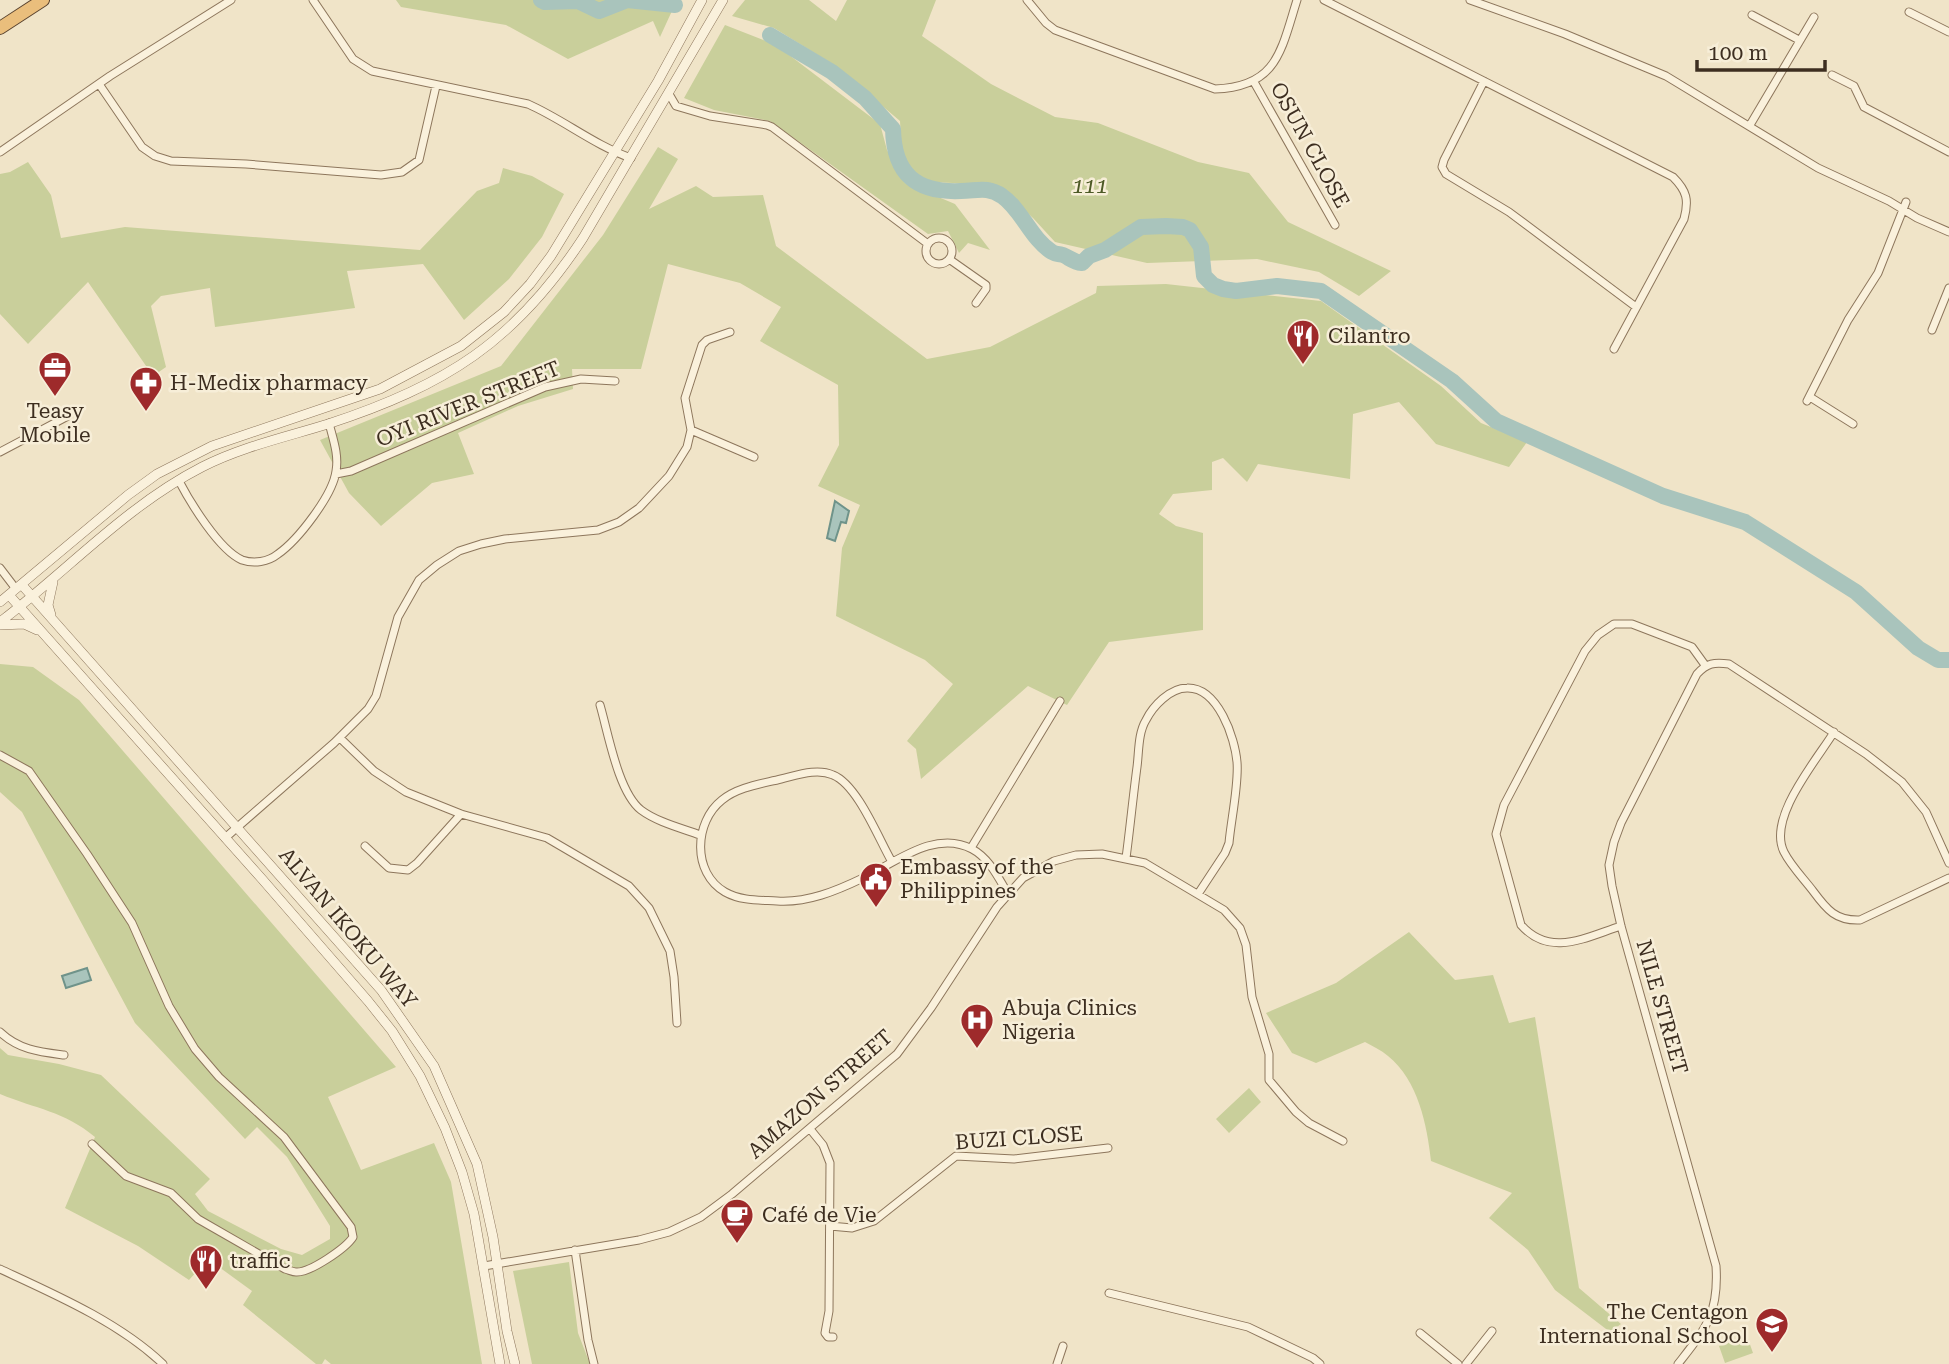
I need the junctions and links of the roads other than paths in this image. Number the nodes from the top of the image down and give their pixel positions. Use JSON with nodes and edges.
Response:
{"nodes":[{"id":1,"x":43,"y":0,"type":"edge"},
{"id":2,"x":231,"y":0,"type":"edge"},
{"id":3,"x":313,"y":0,"type":"edge"},
{"id":4,"x":702,"y":0,"type":"edge"},
{"id":5,"x":723,"y":0,"type":"edge"},
{"id":6,"x":1027,"y":0,"type":"edge"},
{"id":7,"x":1297,"y":0,"type":"edge"},
{"id":8,"x":1324,"y":0,"type":"edge"},
{"id":9,"x":1470,"y":0,"type":"edge"},
{"id":10,"x":1909,"y":12,"type":"dead end"},
{"id":11,"x":1752,"y":15,"type":"dead end"},
{"id":12,"x":1814,"y":17,"type":"dead end"},
{"id":13,"x":0,"y":28,"type":"edge"},
{"id":14,"x":1949,"y":32,"type":"edge"},
{"id":15,"x":1799,"y":40,"type":"junction"},
{"id":16,"x":1832,"y":75,"type":"dead end"},
{"id":17,"x":1484,"y":81,"type":"junction"},
{"id":18,"x":1254,"y":82,"type":"junction"},
{"id":19,"x":99,"y":84,"type":"junction"},
{"id":20,"x":436,"y":86,"type":"junction"},
{"id":21,"x":669,"y":94,"type":"junction"},
{"id":22,"x":1750,"y":125,"type":"junction"},
{"id":23,"x":0,"y":152,"type":"edge"},
{"id":24,"x":613,"y":152,"type":"junction"},
{"id":25,"x":1949,"y":152,"type":"edge"},
{"id":26,"x":631,"y":158,"type":"junction"},
{"id":27,"x":1904,"y":206,"type":"junction"},
{"id":28,"x":1335,"y":225,"type":"dead end"},
{"id":29,"x":1949,"y":232,"type":"edge"},
{"id":30,"x":928,"y":244,"type":"junction"},
{"id":31,"x":949,"y":259,"type":"junction"},
{"id":32,"x":1949,"y":288,"type":"edge"},
{"id":33,"x":976,"y":303,"type":"dead end"},
{"id":34,"x":1636,"y":307,"type":"junction"},
{"id":35,"x":1932,"y":330,"type":"dead end"},
{"id":36,"x":730,"y":332,"type":"dead end"},
{"id":37,"x":1614,"y":349,"type":"dead end"},
{"id":38,"x":615,"y":381,"type":"dead end"},
{"id":39,"x":68,"y":416,"type":"dead end"},
{"id":40,"x":329,"y":424,"type":"junction"},
{"id":41,"x":1853,"y":424,"type":"dead end"},
{"id":42,"x":691,"y":430,"type":"junction"},
{"id":43,"x":0,"y":452,"type":"edge"},
{"id":44,"x":754,"y":457,"type":"dead end"},
{"id":45,"x":336,"y":474,"type":"junction"},
{"id":46,"x":178,"y":481,"type":"junction"},
{"id":47,"x":0,"y":568,"type":"edge"},
{"id":48,"x":54,"y":580,"type":"junction"},
{"id":49,"x":15,"y":589,"type":"junction"},
{"id":50,"x":32,"y":597,"type":"junction"},
{"id":51,"x":0,"y":602,"type":"edge"},
{"id":52,"x":20,"y":607,"type":"junction"},
{"id":53,"x":53,"y":620,"type":"junction"},
{"id":54,"x":0,"y":624,"type":"edge"},
{"id":55,"x":42,"y":632,"type":"junction"},
{"id":56,"x":1705,"y":666,"type":"junction"},
{"id":57,"x":1060,"y":701,"type":"dead end"},
{"id":58,"x":600,"y":705,"type":"dead end"},
{"id":59,"x":1834,"y":732,"type":"junction"},
{"id":60,"x":340,"y":738,"type":"junction"},
{"id":61,"x":0,"y":755,"type":"edge"},
{"id":62,"x":461,"y":814,"type":"junction"},
{"id":63,"x":238,"y":826,"type":"junction"},
{"id":64,"x":700,"y":835,"type":"junction"},
{"id":65,"x":225,"y":838,"type":"junction"},
{"id":66,"x":365,"y":846,"type":"dead end"},
{"id":67,"x":971,"y":848,"type":"junction"},
{"id":68,"x":1126,"y":858,"type":"junction"},
{"id":69,"x":892,"y":862,"type":"junction"},
{"id":70,"x":1949,"y":863,"type":"edge"},
{"id":71,"x":1949,"y":878,"type":"edge"},
{"id":72,"x":1008,"y":894,"type":"junction"},
{"id":73,"x":1198,"y":894,"type":"junction"},
{"id":74,"x":1620,"y":926,"type":"junction"},
{"id":75,"x":677,"y":1023,"type":"dead end"},
{"id":76,"x":0,"y":1032,"type":"edge"},
{"id":77,"x":64,"y":1055,"type":"dead end"},
{"id":78,"x":810,"y":1129,"type":"junction"},
{"id":79,"x":1343,"y":1141,"type":"dead end"},
{"id":80,"x":92,"y":1144,"type":"dead end"},
{"id":81,"x":1108,"y":1148,"type":"dead end"},
{"id":82,"x":830,"y":1226,"type":"junction"},
{"id":83,"x":575,"y":1250,"type":"junction"},
{"id":84,"x":498,"y":1263,"type":"junction"},
{"id":85,"x":484,"y":1266,"type":"junction"},
{"id":86,"x":0,"y":1269,"type":"edge"},
{"id":87,"x":1109,"y":1293,"type":"dead end"},
{"id":88,"x":1492,"y":1331,"type":"dead end"},
{"id":89,"x":1420,"y":1332,"type":"dead end"},
{"id":90,"x":833,"y":1337,"type":"dead end"},
{"id":91,"x":1063,"y":1346,"type":"dead end"},
{"id":92,"x":163,"y":1364,"type":"edge"},
{"id":93,"x":500,"y":1364,"type":"edge"},
{"id":94,"x":515,"y":1364,"type":"edge"},
{"id":95,"x":594,"y":1364,"type":"edge"},
{"id":96,"x":1057,"y":1364,"type":"edge"},
{"id":97,"x":1320,"y":1364,"type":"edge"},
{"id":98,"x":1458,"y":1364,"type":"edge"},
{"id":99,"x":1466,"y":1364,"type":"edge"},
{"id":100,"x":1678,"y":1364,"type":"edge"}],
"edges":[{"from":1,"to":13,"type":"highway"},
{"from":2,"to":19,"type":"street"},
{"from":3,"to":20,"type":"street"},
{"from":4,"to":24,"type":"street"},
{"from":5,"to":21,"type":"street"},
{"from":6,"to":18,"type":"street"},
{"from":7,"to":18,"type":"street"},
{"from":8,"to":17,"type":"street"},
{"from":9,"to":22,"type":"street"},
{"from":10,"to":14,"type":"street"},
{"from":11,"to":15,"type":"street"},
{"from":12,"to":15,"type":"street"},
{"from":15,"to":22,"type":"street"},
{"from":16,"to":25,"type":"street"},
{"from":17,"to":34,"type":"street"},
{"from":17,"to":34,"type":"street"},
{"from":18,"to":28,"type":"street","name":"OSUN CLOSE"},
{"from":19,"to":20,"type":"street"},
{"from":19,"to":23,"type":"street"},
{"from":20,"to":24,"type":"street"},
{"from":21,"to":26,"type":"street"},
{"from":21,"to":30,"type":"street"},
{"from":22,"to":27,"type":"street"},
{"from":24,"to":26,"type":"street"},
{"from":24,"to":49,"type":"street"},
{"from":26,"to":40,"type":"street"},
{"from":27,"to":29,"type":"street"},
{"from":27,"to":41,"type":"street"},
{"from":30,"to":31,"type":"street"},
{"from":30,"to":31,"type":"street"},
{"from":31,"to":33,"type":"street"},
{"from":32,"to":35,"type":"street"},
{"from":34,"to":37,"type":"street"},
{"from":36,"to":42,"type":"street"},
{"from":38,"to":45,"type":"street","name":"OYI RIVER STREET"},
{"from":39,"to":43,"type":"street"},
{"from":40,"to":45,"type":"street"},
{"from":40,"to":46,"type":"street"},
{"from":42,"to":44,"type":"street"},
{"from":42,"to":60,"type":"street"},
{"from":45,"to":46,"type":"street"},
{"from":46,"to":48,"type":"street"},
{"from":47,"to":49,"type":"street"},
{"from":48,"to":50,"type":"street"},
{"from":48,"to":53,"type":"street"},
{"from":49,"to":50,"type":"street","name":"ALVAN IKOKU WAY"},
{"from":49,"to":51,"type":"street"},
{"from":49,"to":52,"type":"street","name":"ALVAN IKOKU WAY"},
{"from":50,"to":52,"type":"street"},
{"from":50,"to":53,"type":"street","name":"ALVAN IKOKU WAY"},
{"from":52,"to":54,"type":"street"},
{"from":52,"to":55,"type":"street","name":"ALVAN IKOKU WAY"},
{"from":53,"to":63,"type":"street","name":"ALVAN IKOKU WAY"},
{"from":54,"to":55,"type":"street"},
{"from":55,"to":65,"type":"street","name":"ALVAN IKOKU WAY"},
{"from":56,"to":59,"type":"street"},
{"from":56,"to":74,"type":"street","name":"NILE STREET"},
{"from":56,"to":74,"type":"street"},
{"from":57,"to":67,"type":"street"},
{"from":58,"to":64,"type":"street"},
{"from":59,"to":70,"type":"street"},
{"from":59,"to":71,"type":"street"},
{"from":60,"to":62,"type":"street"},
{"from":60,"to":63,"type":"street"},
{"from":61,"to":80,"type":"street"},
{"from":62,"to":66,"type":"street"},
{"from":62,"to":75,"type":"street"},
{"from":63,"to":65,"type":"street"},
{"from":63,"to":84,"type":"street","name":"ALVAN IKOKU WAY"},
{"from":64,"to":69,"type":"street"},
{"from":64,"to":69,"type":"street"},
{"from":65,"to":85,"type":"street","name":"ALVAN IKOKU WAY"},
{"from":67,"to":69,"type":"street"},
{"from":67,"to":72,"type":"street"},
{"from":68,"to":72,"type":"street","name":"AMAZON STREET"},
{"from":68,"to":73,"type":"street","name":"AMAZON STREET"},
{"from":68,"to":73,"type":"street"},
{"from":72,"to":78,"type":"street","name":"AMAZON STREET"},
{"from":73,"to":79,"type":"street","name":"AMAZON STREET"},
{"from":74,"to":100,"type":"street","name":"NILE STREET"},
{"from":76,"to":77,"type":"street"},
{"from":78,"to":82,"type":"street"},
{"from":78,"to":83,"type":"street","name":"AMAZON STREET"},
{"from":81,"to":82,"type":"street","name":"BUZI CLOSE"},
{"from":82,"to":90,"type":"street"},
{"from":83,"to":84,"type":"street","name":"AMAZON STREET"},
{"from":83,"to":95,"type":"street"},
{"from":84,"to":85,"type":"street","name":"AMAZON STREET"},
{"from":84,"to":94,"type":"street","name":"ALVAN IKOKU WAY"},
{"from":85,"to":93,"type":"street","name":"ALVAN IKOKU WAY"},
{"from":86,"to":92,"type":"street"},
{"from":87,"to":97,"type":"street"},
{"from":88,"to":99,"type":"street"},
{"from":89,"to":98,"type":"street"},
{"from":91,"to":96,"type":"street"}]}
